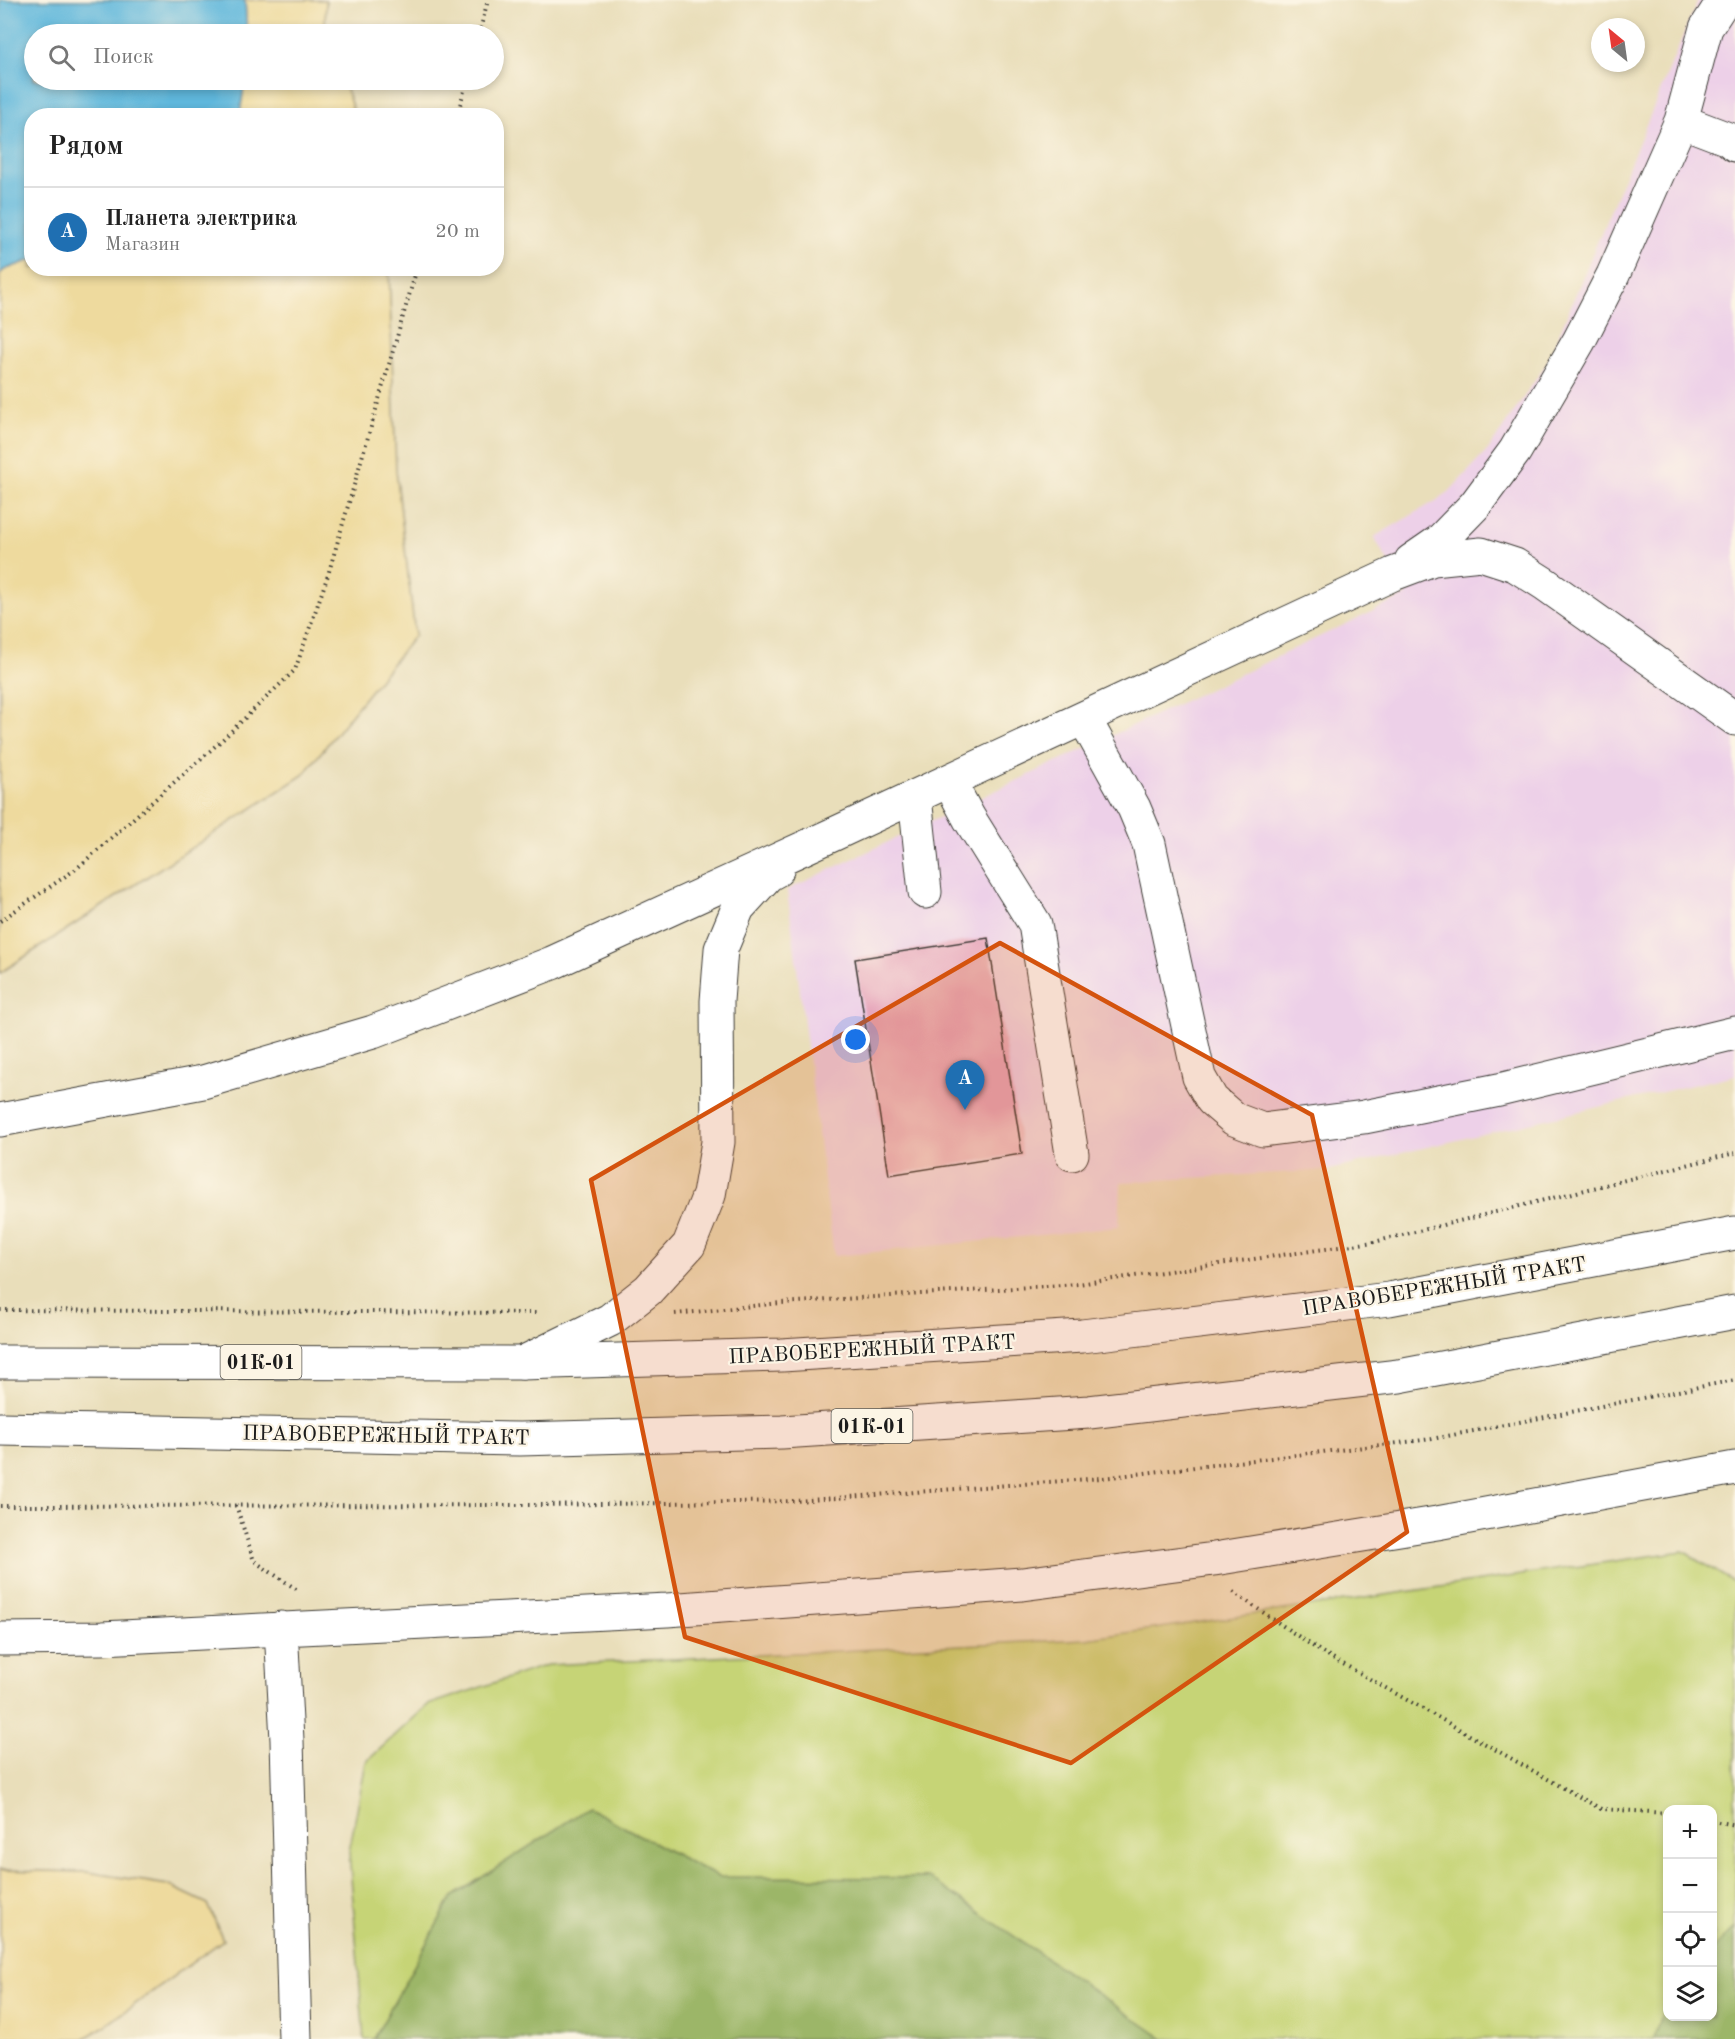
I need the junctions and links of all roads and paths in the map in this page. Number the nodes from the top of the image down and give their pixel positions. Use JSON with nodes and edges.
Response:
{"nodes":[{"id":1,"x":488,"y":0,"type":"edge"},
{"id":2,"x":1724,"y":0,"type":"edge"},
{"id":3,"x":482,"y":24,"type":"edge"},
{"id":4,"x":464,"y":90,"type":"edge"},
{"id":5,"x":459,"y":108,"type":"edge"},
{"id":6,"x":1681,"y":121,"type":"junction"},
{"id":7,"x":1735,"y":145,"type":"edge"},
{"id":8,"x":415,"y":276,"type":"edge"},
{"id":9,"x":1393,"y":574,"type":"junction"},
{"id":10,"x":1084,"y":718,"type":"junction"},
{"id":11,"x":1735,"y":719,"type":"edge"},
{"id":12,"x":949,"y":781,"type":"junction"},
{"id":13,"x":915,"y":796,"type":"junction"},
{"id":14,"x":832,"y":835,"type":"junction"},
{"id":15,"x":925,"y":892,"type":"dead end"},
{"id":16,"x":0,"y":921,"type":"edge"},
{"id":17,"x":1735,"y":1034,"type":"edge"},
{"id":18,"x":0,"y":1119,"type":"edge"},
{"id":19,"x":1735,"y":1153,"type":"edge"},
{"id":20,"x":1072,"y":1154,"type":"dead end"},
{"id":21,"x":1735,"y":1233,"type":"edge"},
{"id":22,"x":0,"y":1311,"type":"edge"},
{"id":23,"x":1735,"y":1312,"type":"edge"},
{"id":24,"x":541,"y":1314,"type":"dead end"},
{"id":25,"x":667,"y":1314,"type":"dead end"},
{"id":26,"x":0,"y":1362,"type":"edge"},
{"id":27,"x":522,"y":1363,"type":"junction"},
{"id":28,"x":1735,"y":1380,"type":"edge"},
{"id":29,"x":0,"y":1429,"type":"edge"},
{"id":30,"x":1735,"y":1468,"type":"edge"},
{"id":31,"x":236,"y":1505,"type":"junction"},
{"id":32,"x":0,"y":1506,"type":"edge"},
{"id":33,"x":1190,"y":1562,"type":"junction"},
{"id":34,"x":302,"y":1593,"type":"dead end"},
{"id":35,"x":280,"y":1628,"type":"junction"},
{"id":36,"x":0,"y":1639,"type":"edge"},
{"id":37,"x":1663,"y":1812,"type":"edge"},
{"id":38,"x":1717,"y":1822,"type":"edge"},
{"id":39,"x":1735,"y":1825,"type":"edge"},
{"id":40,"x":295,"y":2039,"type":"edge"}],
"edges":[{"from":1,"to":3,"type":"path"},
{"from":2,"to":6,"type":"main road"},
{"from":4,"to":5,"type":"path"},
{"from":6,"to":7,"type":"main road"},
{"from":6,"to":9,"type":"main road"},
{"from":8,"to":16,"type":"path"},
{"from":9,"to":10,"type":"main road"},
{"from":9,"to":11,"type":"main road"},
{"from":10,"to":12,"type":"main road"},
{"from":10,"to":17,"type":"main road"},
{"from":12,"to":13,"type":"main road"},
{"from":12,"to":20,"type":"main road"},
{"from":13,"to":14,"type":"main road"},
{"from":13,"to":15,"type":"main road"},
{"from":14,"to":18,"type":"main road"},
{"from":14,"to":27,"type":"main road"},
{"from":19,"to":25,"type":"path"},
{"from":21,"to":27,"type":"main road","name":"ПРАВОБЕРЕЖНЫЙ ТРАКТ","number":"01К-01"},
{"from":22,"to":24,"type":"path"},
{"from":23,"to":29,"type":"main road","name":"ПРАВОБЕРЕЖНЫЙ ТРАКТ","number":"01К-01"},
{"from":26,"to":27,"type":"main road","name":"ПРАВОБЕРЕЖНЫЙ ТРАКТ","number":"01К-01"},
{"from":28,"to":31,"type":"path"},
{"from":30,"to":33,"type":"main road"},
{"from":31,"to":32,"type":"path"},
{"from":31,"to":34,"type":"path"},
{"from":33,"to":35,"type":"main road"},
{"from":33,"to":37,"type":"path"},
{"from":35,"to":36,"type":"main road"},
{"from":35,"to":40,"type":"main road"},
{"from":38,"to":39,"type":"path"}]}
